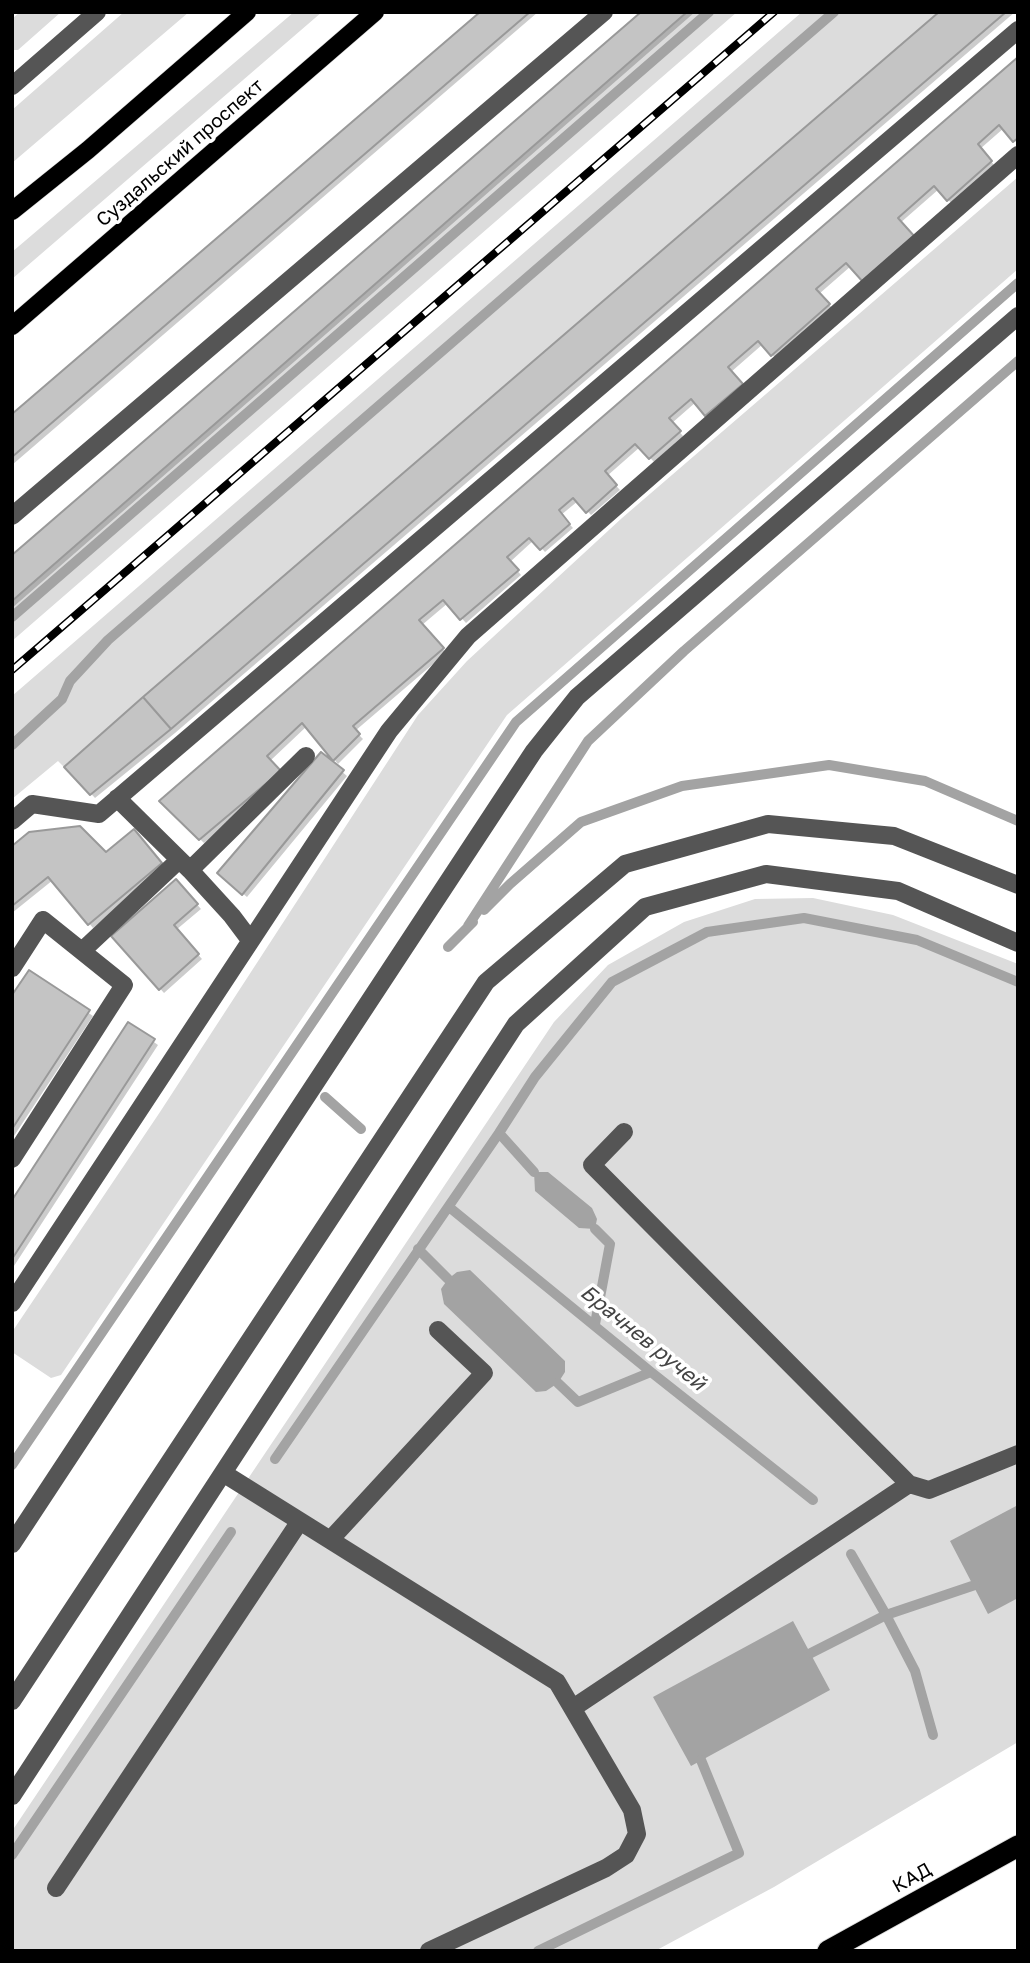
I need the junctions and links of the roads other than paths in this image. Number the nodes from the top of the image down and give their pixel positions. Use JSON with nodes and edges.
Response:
{"nodes":[{"id":1,"x":97,"y":12,"type":"edge"},
{"id":2,"x":247,"y":12,"type":"edge"},
{"id":3,"x":375,"y":12,"type":"edge"},
{"id":4,"x":604,"y":12,"type":"edge"},
{"id":5,"x":1018,"y":30,"type":"edge"},
{"id":6,"x":12,"y":86,"type":"edge"},
{"id":7,"x":1018,"y":155,"type":"edge"},
{"id":8,"x":12,"y":211,"type":"edge"},
{"id":9,"x":1018,"y":316,"type":"edge"},
{"id":10,"x":12,"y":326,"type":"edge"},
{"id":11,"x":12,"y":516,"type":"edge"},
{"id":12,"x":306,"y":756,"type":"dead end"},
{"id":13,"x":117,"y":798,"type":"junction"},
{"id":14,"x":12,"y":821,"type":"edge"},
{"id":15,"x":184,"y":865,"type":"junction"},
{"id":16,"x":1018,"y":885,"type":"edge"},
{"id":17,"x":43,"y":920,"type":"junction"},
{"id":18,"x":250,"y":940,"type":"junction"},
{"id":19,"x":12,"y":941,"type":"edge"},
{"id":20,"x":1018,"y":943,"type":"edge"},
{"id":21,"x":82,"y":951,"type":"junction"},
{"id":22,"x":12,"y":968,"type":"edge"},
{"id":23,"x":624,"y":1132,"type":"dead end"},
{"id":24,"x":12,"y":1160,"type":"edge"},
{"id":25,"x":12,"y":1303,"type":"edge"},
{"id":26,"x":438,"y":1330,"type":"dead end"},
{"id":27,"x":1018,"y":1454,"type":"edge"},
{"id":28,"x":223,"y":1473,"type":"junction"},
{"id":29,"x":909,"y":1484,"type":"junction"},
{"id":30,"x":300,"y":1521,"type":"junction"},
{"id":31,"x":330,"y":1540,"type":"junction"},
{"id":32,"x":12,"y":1544,"type":"edge"},
{"id":33,"x":12,"y":1701,"type":"edge"},
{"id":34,"x":573,"y":1708,"type":"junction"},
{"id":35,"x":12,"y":1796,"type":"edge"},
{"id":36,"x":1018,"y":1846,"type":"edge"},
{"id":37,"x":56,"y":1888,"type":"dead end"},
{"id":38,"x":429,"y":1951,"type":"edge"},
{"id":39,"x":828,"y":1951,"type":"edge"}],
"edges":[{"from":1,"to":6,"type":"street"},
{"from":2,"to":8,"type":"main road"},
{"from":3,"to":10,"type":"main road","name":"Суздальский проспект"},
{"from":4,"to":11,"type":"street"},
{"from":5,"to":13,"type":"street"},
{"from":7,"to":18,"type":"street"},
{"from":9,"to":32,"type":"street"},
{"from":12,"to":15,"type":"street"},
{"from":13,"to":14,"type":"street"},
{"from":13,"to":15,"type":"street"},
{"from":15,"to":18,"type":"street"},
{"from":15,"to":21,"type":"street"},
{"from":16,"to":33,"type":"street"},
{"from":17,"to":19,"type":"street"},
{"from":17,"to":21,"type":"street"},
{"from":17,"to":22,"type":"street"},
{"from":18,"to":25,"type":"street"},
{"from":20,"to":28,"type":"street"},
{"from":21,"to":24,"type":"street"},
{"from":23,"to":29,"type":"street"},
{"from":26,"to":31,"type":"street"},
{"from":27,"to":29,"type":"street"},
{"from":28,"to":30,"type":"street"},
{"from":28,"to":35,"type":"street"},
{"from":29,"to":34,"type":"street"},
{"from":30,"to":31,"type":"street"},
{"from":30,"to":37,"type":"street"},
{"from":31,"to":34,"type":"street"},
{"from":34,"to":38,"type":"street"},
{"from":36,"to":39,"type":"highway","name":"КАД"}]}
